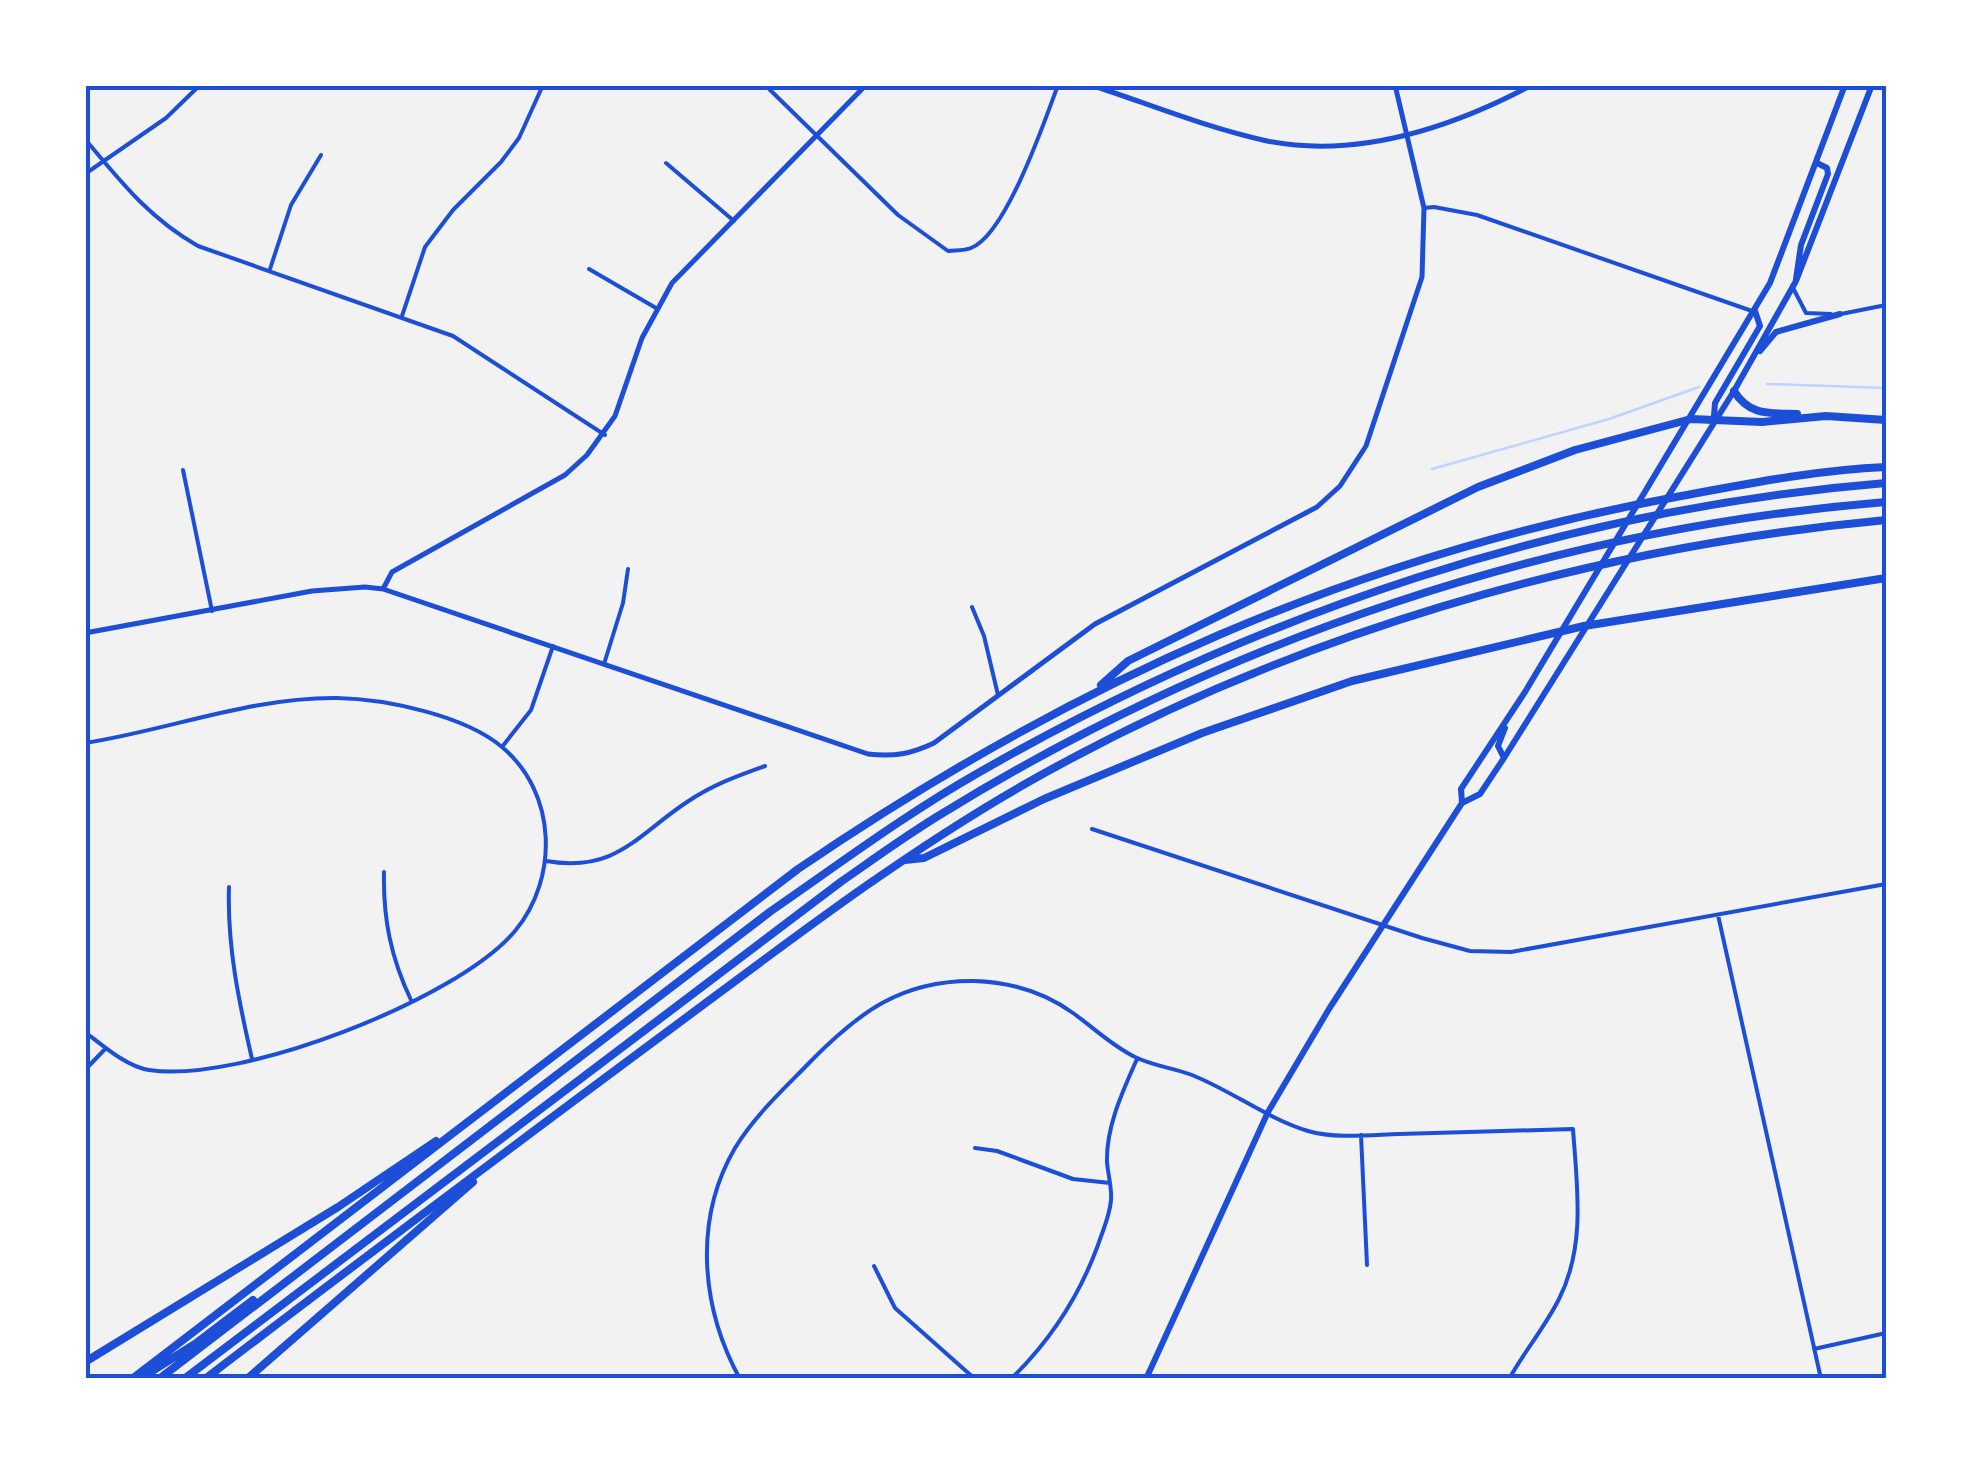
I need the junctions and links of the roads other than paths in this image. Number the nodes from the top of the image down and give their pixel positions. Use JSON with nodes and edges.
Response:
{"nodes":[{"id":1,"x":200,"y":85,"type":"edge"},
{"id":2,"x":543,"y":85,"type":"edge"},
{"id":3,"x":765,"y":85,"type":"edge"},
{"id":4,"x":866,"y":85,"type":"edge"},
{"id":5,"x":1058,"y":85,"type":"edge"},
{"id":6,"x":1091,"y":85,"type":"edge"},
{"id":7,"x":1394,"y":85,"type":"edge"},
{"id":8,"x":1532,"y":85,"type":"edge"},
{"id":9,"x":1845,"y":85,"type":"edge"},
{"id":10,"x":1872,"y":85,"type":"edge"},
{"id":11,"x":1406,"y":134,"type":"junction"},
{"id":12,"x":819,"y":135,"type":"junction"},
{"id":13,"x":85,"y":140,"type":"edge"},
{"id":14,"x":321,"y":155,"type":"dead end"},
{"id":15,"x":103,"y":161,"type":"junction"},
{"id":16,"x":1817,"y":162,"type":"junction"},
{"id":17,"x":666,"y":163,"type":"dead end"},
{"id":18,"x":85,"y":174,"type":"edge"},
{"id":19,"x":1424,"y":208,"type":"junction"},
{"id":20,"x":734,"y":221,"type":"junction"},
{"id":21,"x":270,"y":269,"type":"junction"},
{"id":22,"x":588,"y":269,"type":"dead end"},
{"id":23,"x":1794,"y":284,"type":"junction"},
{"id":24,"x":1886,"y":305,"type":"edge"},
{"id":25,"x":656,"y":308,"type":"junction"},
{"id":26,"x":1754,"y":312,"type":"junction"},
{"id":27,"x":1840,"y":314,"type":"junction"},
{"id":28,"x":402,"y":316,"type":"junction"},
{"id":29,"x":1750,"y":363,"type":"junction"},
{"id":30,"x":1734,"y":391,"type":"junction"},
{"id":31,"x":1826,"y":416,"type":"junction"},
{"id":32,"x":1691,"y":419,"type":"junction"},
{"id":33,"x":1714,"y":420,"type":"junction"},
{"id":34,"x":1886,"y":420,"type":"edge"},
{"id":35,"x":604,"y":434,"type":"junction"},
{"id":36,"x":1886,"y":466,"type":"edge"},
{"id":37,"x":184,"y":470,"type":"dead end"},
{"id":38,"x":1886,"y":483,"type":"edge"},
{"id":39,"x":1886,"y":502,"type":"edge"},
{"id":40,"x":1886,"y":520,"type":"edge"},
{"id":41,"x":628,"y":570,"type":"dead end"},
{"id":42,"x":1886,"y":578,"type":"edge"},
{"id":43,"x":383,"y":589,"type":"junction"},
{"id":44,"x":972,"y":607,"type":"dead end"},
{"id":45,"x":212,"y":611,"type":"junction"},
{"id":46,"x":1584,"y":626,"type":"junction"},
{"id":47,"x":85,"y":632,"type":"edge"},
{"id":48,"x":1560,"y":633,"type":"junction"},
{"id":49,"x":552,"y":646,"type":"junction"},
{"id":50,"x":604,"y":664,"type":"junction"},
{"id":51,"x":1093,"y":692,"type":"junction"},
{"id":52,"x":998,"y":695,"type":"junction"},
{"id":53,"x":1511,"y":713,"type":"junction"},
{"id":54,"x":85,"y":743,"type":"edge"},
{"id":55,"x":502,"y":747,"type":"junction"},
{"id":56,"x":1504,"y":758,"type":"junction"},
{"id":57,"x":766,"y":766,"type":"dead end"},
{"id":58,"x":1462,"y":804,"type":"junction"},
{"id":59,"x":1092,"y":828,"type":"dead end"},
{"id":60,"x":546,"y":860,"type":"junction"},
{"id":61,"x":900,"y":861,"type":"junction"},
{"id":62,"x":384,"y":872,"type":"dead end"},
{"id":63,"x":1886,"y":884,"type":"edge"},
{"id":64,"x":229,"y":887,"type":"dead end"},
{"id":65,"x":1718,"y":915,"type":"junction"},
{"id":66,"x":1384,"y":925,"type":"junction"},
{"id":67,"x":410,"y":1000,"type":"junction"},
{"id":68,"x":85,"y":1032,"type":"edge"},
{"id":69,"x":106,"y":1048,"type":"junction"},
{"id":70,"x":1137,"y":1058,"type":"junction"},
{"id":71,"x":252,"y":1059,"type":"junction"},
{"id":72,"x":85,"y":1070,"type":"edge"},
{"id":73,"x":497,"y":1099,"type":"junction"},
{"id":74,"x":1268,"y":1112,"type":"junction"},
{"id":75,"x":1362,"y":1135,"type":"junction"},
{"id":76,"x":523,"y":1139,"type":"junction"},
{"id":77,"x":974,"y":1148,"type":"dead end"},
{"id":78,"x":1110,"y":1183,"type":"junction"},
{"id":79,"x":1366,"y":1265,"type":"dead end"},
{"id":80,"x":874,"y":1266,"type":"dead end"},
{"id":81,"x":278,"y":1285,"type":"junction"},
{"id":82,"x":1886,"y":1334,"type":"edge"},
{"id":83,"x":1814,"y":1349,"type":"junction"},
{"id":84,"x":85,"y":1362,"type":"edge"},
{"id":85,"x":136,"y":1379,"type":"edge"},
{"id":86,"x":158,"y":1379,"type":"edge"},
{"id":87,"x":184,"y":1379,"type":"edge"},
{"id":88,"x":205,"y":1379,"type":"edge"},
{"id":89,"x":246,"y":1379,"type":"edge"},
{"id":90,"x":740,"y":1379,"type":"edge"},
{"id":91,"x":975,"y":1379,"type":"edge"},
{"id":92,"x":1011,"y":1379,"type":"edge"},
{"id":93,"x":1146,"y":1379,"type":"edge"},
{"id":94,"x":1509,"y":1379,"type":"edge"},
{"id":95,"x":1820,"y":1379,"type":"edge"}],
"edges":[{"from":1,"to":15,"type":"street"},
{"from":2,"to":28,"type":"street"},
{"from":3,"to":12,"type":"street"},
{"from":4,"to":12,"type":"street"},
{"from":5,"to":12,"type":"street"},
{"from":6,"to":11,"type":"street"},
{"from":7,"to":11,"type":"street"},
{"from":8,"to":11,"type":"street"},
{"from":9,"to":16,"type":"main road"},
{"from":10,"to":23,"type":"main road"},
{"from":11,"to":19,"type":"street"},
{"from":12,"to":20,"type":"street"},
{"from":13,"to":15,"type":"street"},
{"from":14,"to":21,"type":"street"},
{"from":15,"to":18,"type":"street"},
{"from":15,"to":21,"type":"street"},
{"from":16,"to":23,"type":"main road"},
{"from":16,"to":26,"type":"main road"},
{"from":17,"to":20,"type":"street"},
{"from":19,"to":26,"type":"street"},
{"from":19,"to":52,"type":"street"},
{"from":20,"to":25,"type":"street"},
{"from":21,"to":28,"type":"street"},
{"from":22,"to":25,"type":"street"},
{"from":23,"to":27,"type":"street"},
{"from":23,"to":29,"type":"main road"},
{"from":24,"to":27,"type":"street"},
{"from":25,"to":35,"type":"street"},
{"from":26,"to":32,"type":"main road"},
{"from":26,"to":33,"type":"main road"},
{"from":27,"to":29,"type":"main road"},
{"from":28,"to":35,"type":"street"},
{"from":29,"to":30,"type":"main road"},
{"from":30,"to":31,"type":"highway"},
{"from":30,"to":33,"type":"main road"},
{"from":31,"to":33,"type":"highway"},
{"from":31,"to":34,"type":"highway"},
{"from":32,"to":33,"type":"highway"},
{"from":32,"to":48,"type":"main road"},
{"from":32,"to":51,"type":"highway"},
{"from":33,"to":46,"type":"main road"},
{"from":35,"to":43,"type":"street"},
{"from":36,"to":51,"type":"highway"},
{"from":37,"to":45,"type":"street"},
{"from":38,"to":81,"type":"highway"},
{"from":39,"to":87,"type":"highway"},
{"from":40,"to":61,"type":"highway"},
{"from":41,"to":50,"type":"street"},
{"from":42,"to":46,"type":"highway"},
{"from":43,"to":45,"type":"street"},
{"from":43,"to":49,"type":"street"},
{"from":44,"to":52,"type":"street"},
{"from":45,"to":47,"type":"street"},
{"from":46,"to":48,"type":"highway"},
{"from":46,"to":56,"type":"main road"},
{"from":48,"to":53,"type":"main road"},
{"from":48,"to":61,"type":"highway"},
{"from":49,"to":50,"type":"street"},
{"from":49,"to":55,"type":"street"},
{"from":50,"to":52,"type":"street"},
{"from":51,"to":73,"type":"highway"},
{"from":53,"to":56,"type":"main road"},
{"from":53,"to":58,"type":"main road"},
{"from":54,"to":55,"type":"street"},
{"from":55,"to":60,"type":"street"},
{"from":56,"to":58,"type":"main road"},
{"from":57,"to":60,"type":"street"},
{"from":58,"to":66,"type":"main road"},
{"from":59,"to":66,"type":"street"},
{"from":60,"to":67,"type":"street"},
{"from":61,"to":76,"type":"highway"},
{"from":62,"to":67,"type":"street"},
{"from":63,"to":65,"type":"street"},
{"from":64,"to":71,"type":"street"},
{"from":65,"to":66,"type":"street"},
{"from":65,"to":83,"type":"street"},
{"from":66,"to":74,"type":"main road"},
{"from":67,"to":71,"type":"street"},
{"from":68,"to":69,"type":"street"},
{"from":69,"to":71,"type":"street"},
{"from":69,"to":72,"type":"street"},
{"from":70,"to":74,"type":"street"},
{"from":70,"to":78,"type":"street"},
{"from":70,"to":90,"type":"street"},
{"from":73,"to":84,"type":"highway"},
{"from":73,"to":85,"type":"highway"},
{"from":74,"to":75,"type":"street"},
{"from":74,"to":93,"type":"main road"},
{"from":75,"to":79,"type":"street"},
{"from":75,"to":94,"type":"street"},
{"from":76,"to":88,"type":"highway"},
{"from":76,"to":89,"type":"highway"},
{"from":77,"to":78,"type":"street"},
{"from":78,"to":92,"type":"street"},
{"from":80,"to":91,"type":"street"},
{"from":81,"to":85,"type":"highway"},
{"from":81,"to":86,"type":"highway"},
{"from":82,"to":83,"type":"street"},
{"from":83,"to":95,"type":"street"}]}
